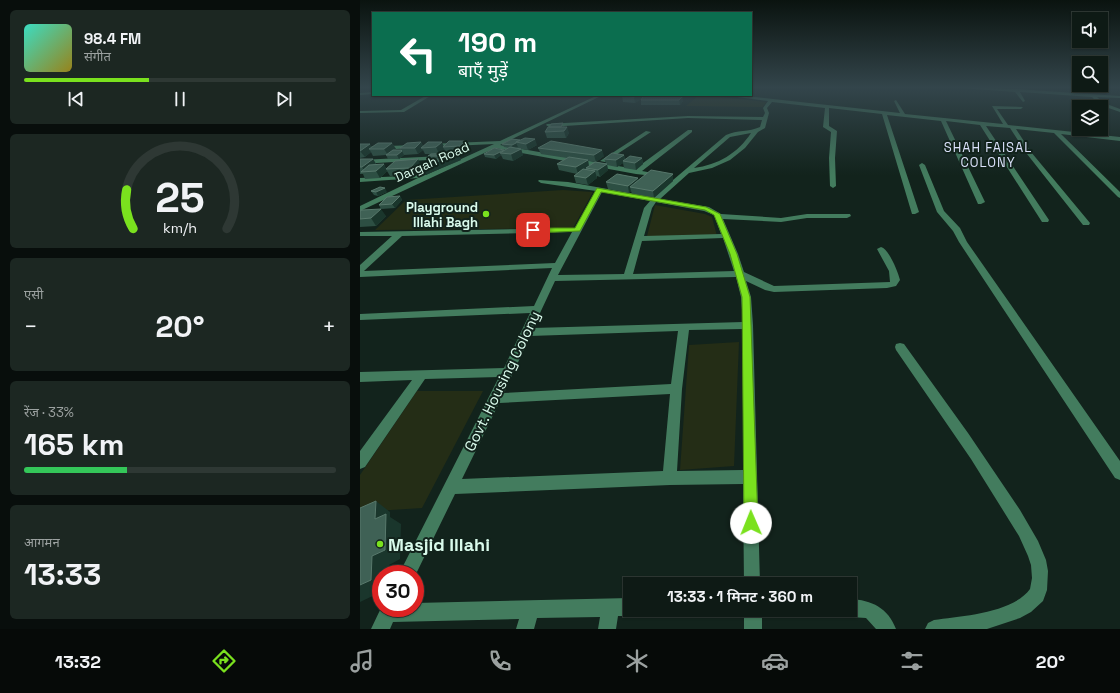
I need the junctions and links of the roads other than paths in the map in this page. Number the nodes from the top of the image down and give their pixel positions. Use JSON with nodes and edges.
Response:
{"nodes":[{"id":1,"x":556,"y":116,"type":"edge"},
{"id":2,"x":682,"y":116,"type":"edge"},
{"id":3,"x":697,"y":116,"type":"edge"},
{"id":4,"x":767,"y":116,"type":"edge"},
{"id":5,"x":827,"y":116,"type":"edge"},
{"id":6,"x":885,"y":116,"type":"edge"},
{"id":7,"x":913,"y":116,"type":"edge"},
{"id":8,"x":1001,"y":116,"type":"edge"},
{"id":9,"x":765,"y":119,"type":"junction"},
{"id":10,"x":943,"y":120,"type":"junction"},
{"id":11,"x":982,"y":124,"type":"junction"},
{"id":12,"x":538,"y":125,"type":"junction"},
{"id":13,"x":1009,"y":127,"type":"junction"},
{"id":14,"x":756,"y":130,"type":"junction"},
{"id":15,"x":690,"y":131,"type":"dead end"},
{"id":16,"x":648,"y":132,"type":"dead end"},
{"id":17,"x":1056,"y":132,"type":"junction"},
{"id":18,"x":1120,"y":139,"type":"edge"},
{"id":19,"x":504,"y":141,"type":"junction"},
{"id":20,"x":494,"y":146,"type":"junction"},
{"id":21,"x":546,"y":148,"type":"edge"},
{"id":22,"x":360,"y":149,"type":"edge"},
{"id":23,"x":534,"y":154,"type":"junction"},
{"id":24,"x":472,"y":156,"type":"junction"},
{"id":25,"x":360,"y":162,"type":"edge"},
{"id":26,"x":922,"y":165,"type":"dead end"},
{"id":27,"x":594,"y":167,"type":"junction"},
{"id":28,"x":689,"y":171,"type":"junction"},
{"id":29,"x":636,"y":172,"type":"junction"},
{"id":30,"x":430,"y":176,"type":"junction"},
{"id":31,"x":666,"y":176,"type":"edge"},
{"id":32,"x":673,"y":177,"type":"edge"},
{"id":33,"x":680,"y":178,"type":"junction"},
{"id":34,"x":360,"y":180,"type":"edge"},
{"id":35,"x":541,"y":181,"type":"dead end"},
{"id":36,"x":833,"y":186,"type":"dead end"},
{"id":37,"x":600,"y":190,"type":"junction"},
{"id":38,"x":1120,"y":196,"type":"edge"},
{"id":39,"x":655,"y":199,"type":"junction"},
{"id":40,"x":981,"y":202,"type":"dead end"},
{"id":41,"x":360,"y":209,"type":"edge"},
{"id":42,"x":915,"y":212,"type":"dead end"},
{"id":43,"x":718,"y":216,"type":"junction"},
{"id":44,"x":847,"y":216,"type":"dead end"},
{"id":45,"x":1045,"y":220,"type":"dead end"},
{"id":46,"x":1086,"y":223,"type":"dead end"},
{"id":47,"x":578,"y":230,"type":"junction"},
{"id":48,"x":400,"y":233,"type":"junction"},
{"id":49,"x":360,"y":234,"type":"edge"},
{"id":50,"x":726,"y":236,"type":"junction"},
{"id":51,"x":639,"y":239,"type":"junction"},
{"id":52,"x":882,"y":249,"type":"dead end"},
{"id":53,"x":558,"y":265,"type":"junction"},
{"id":54,"x":360,"y":270,"type":"edge"},
{"id":55,"x":360,"y":274,"type":"edge"},
{"id":56,"x":740,"y":274,"type":"junction"},
{"id":57,"x":628,"y":276,"type":"junction"},
{"id":58,"x":552,"y":278,"type":"junction"},
{"id":59,"x":537,"y":309,"type":"junction"},
{"id":60,"x":360,"y":317,"type":"edge"},
{"id":61,"x":748,"y":325,"type":"junction"},
{"id":62,"x":684,"y":326,"type":"junction"},
{"id":63,"x":525,"y":332,"type":"junction"},
{"id":64,"x":900,"y":347,"type":"dead end"},
{"id":65,"x":506,"y":372,"type":"junction"},
{"id":66,"x":421,"y":376,"type":"junction"},
{"id":67,"x":360,"y":377,"type":"edge"},
{"id":68,"x":676,"y":389,"type":"junction"},
{"id":69,"x":495,"y":398,"type":"junction"},
{"id":70,"x":364,"y":451,"type":"edge"},
{"id":71,"x":360,"y":462,"type":"edge"},
{"id":72,"x":1120,"y":473,"type":"edge"},
{"id":73,"x":750,"y":477,"type":"junction"},
{"id":74,"x":670,"y":478,"type":"junction"},
{"id":75,"x":450,"y":487,"type":"junction"},
{"id":76,"x":411,"y":565,"type":"edge"},
{"id":77,"x":752,"y":577,"type":"edge"},
{"id":78,"x":610,"y":607,"type":"junction"},
{"id":79,"x":623,"y":607,"type":"edge"},
{"id":80,"x":857,"y":608,"type":"edge"},
{"id":81,"x":530,"y":609,"type":"junction"},
{"id":82,"x":424,"y":611,"type":"edge"},
{"id":83,"x":386,"y":617,"type":"edge"},
{"id":84,"x":753,"y":617,"type":"edge"},
{"id":85,"x":380,"y":629,"type":"edge"},
{"id":86,"x":525,"y":629,"type":"edge"},
{"id":87,"x":608,"y":629,"type":"edge"},
{"id":88,"x":753,"y":629,"type":"edge"},
{"id":89,"x":887,"y":629,"type":"edge"},
{"id":90,"x":934,"y":629,"type":"edge"}],
"edges":[{"from":1,"to":12,"type":"street","name":"Dargah Road"},
{"from":2,"to":12,"type":"street"},
{"from":3,"to":9,"type":"street"},
{"from":4,"to":9,"type":"street"},
{"from":5,"to":36,"type":"street"},
{"from":6,"to":42,"type":"street"},
{"from":7,"to":10,"type":"street"},
{"from":8,"to":13,"type":"street"},
{"from":9,"to":14,"type":"street"},
{"from":10,"to":11,"type":"street"},
{"from":10,"to":40,"type":"street"},
{"from":11,"to":13,"type":"street"},
{"from":11,"to":45,"type":"street"},
{"from":12,"to":19,"type":"street","name":"Dargah Road"},
{"from":13,"to":17,"type":"street"},
{"from":13,"to":46,"type":"street"},
{"from":14,"to":28,"type":"street"},
{"from":14,"to":28,"type":"street"},
{"from":15,"to":29,"type":"street"},
{"from":16,"to":27,"type":"street"},
{"from":17,"to":18,"type":"street"},
{"from":17,"to":38,"type":"street"},
{"from":19,"to":20,"type":"street","name":"Dargah Road"},
{"from":19,"to":22,"type":"street"},
{"from":20,"to":23,"type":"street"},
{"from":20,"to":24,"type":"street","name":"Dargah Road"},
{"from":21,"to":23,"type":"street"},
{"from":23,"to":27,"type":"street"},
{"from":24,"to":25,"type":"street"},
{"from":24,"to":30,"type":"street","name":"Dargah Road"},
{"from":26,"to":72,"type":"street"},
{"from":27,"to":29,"type":"street"},
{"from":28,"to":33,"type":"street"},
{"from":29,"to":31,"type":"street"},
{"from":30,"to":34,"type":"street"},
{"from":30,"to":41,"type":"street","name":"Dargah Road"},
{"from":32,"to":33,"type":"street"},
{"from":33,"to":39,"type":"street"},
{"from":35,"to":37,"type":"street"},
{"from":37,"to":39,"type":"street"},
{"from":37,"to":47,"type":"street","name":"Govt. Housing Colony"},
{"from":39,"to":43,"type":"street"},
{"from":39,"to":51,"type":"street"},
{"from":43,"to":44,"type":"street"},
{"from":43,"to":50,"type":"street"},
{"from":47,"to":48,"type":"street"},
{"from":47,"to":53,"type":"street","name":"Govt. Housing Colony"},
{"from":48,"to":49,"type":"street"},
{"from":48,"to":54,"type":"street"},
{"from":50,"to":51,"type":"street"},
{"from":50,"to":56,"type":"street"},
{"from":51,"to":57,"type":"street"},
{"from":52,"to":56,"type":"street"},
{"from":53,"to":55,"type":"street"},
{"from":53,"to":58,"type":"street","name":"Govt. Housing Colony"},
{"from":56,"to":57,"type":"street"},
{"from":56,"to":61,"type":"street"},
{"from":57,"to":58,"type":"street"},
{"from":58,"to":59,"type":"street","name":"Govt. Housing Colony"},
{"from":59,"to":60,"type":"street"},
{"from":59,"to":63,"type":"street","name":"Govt. Housing Colony"},
{"from":61,"to":62,"type":"street"},
{"from":61,"to":73,"type":"street"},
{"from":62,"to":63,"type":"street"},
{"from":62,"to":68,"type":"street"},
{"from":63,"to":65,"type":"street","name":"Govt. Housing Colony"},
{"from":64,"to":90,"type":"street"},
{"from":65,"to":66,"type":"street"},
{"from":65,"to":69,"type":"street","name":"Govt. Housing Colony"},
{"from":66,"to":67,"type":"street"},
{"from":66,"to":70,"type":"street"},
{"from":68,"to":69,"type":"street"},
{"from":68,"to":74,"type":"street"},
{"from":69,"to":75,"type":"street","name":"Govt. Housing Colony"},
{"from":70,"to":71,"type":"street"},
{"from":73,"to":74,"type":"street"},
{"from":73,"to":77,"type":"street"},
{"from":74,"to":75,"type":"street"},
{"from":75,"to":76,"type":"street","name":"Govt. Housing Colony"},
{"from":78,"to":79,"type":"street"},
{"from":78,"to":81,"type":"street"},
{"from":78,"to":87,"type":"street"},
{"from":80,"to":89,"type":"street"},
{"from":81,"to":82,"type":"street"},
{"from":81,"to":86,"type":"street"},
{"from":83,"to":85,"type":"street"},
{"from":84,"to":88,"type":"street"}]}
